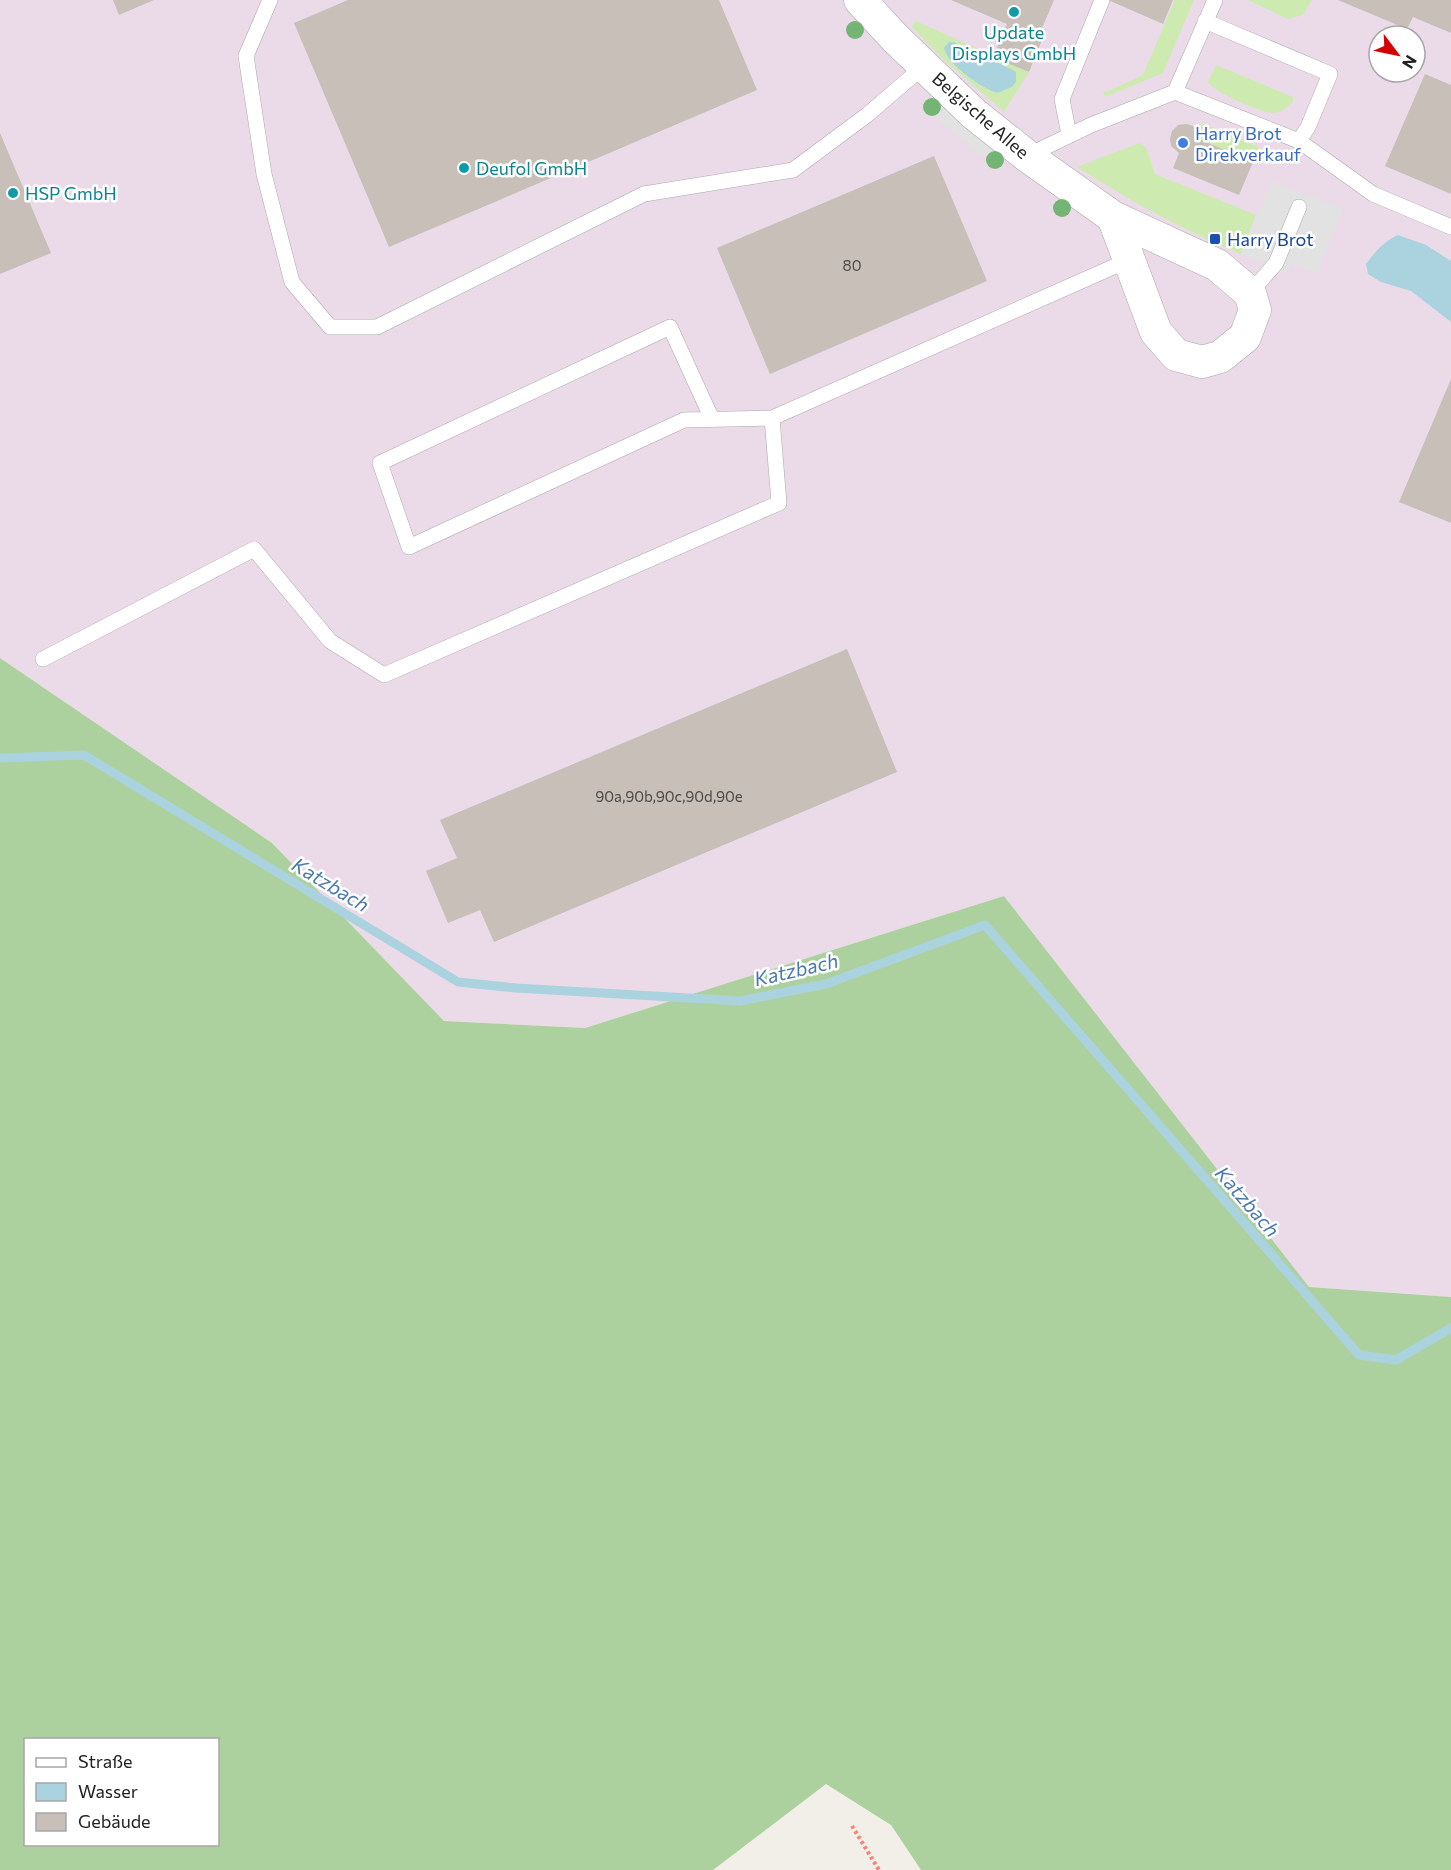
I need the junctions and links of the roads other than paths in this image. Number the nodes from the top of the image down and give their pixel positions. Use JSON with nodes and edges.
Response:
{"nodes":[{"id":1,"x":270,"y":0,"type":"edge"},
{"id":2,"x":860,"y":0,"type":"edge"},
{"id":3,"x":1102,"y":0,"type":"edge"},
{"id":4,"x":1215,"y":0,"type":"edge"},
{"id":5,"x":1205,"y":21,"type":"junction"},
{"id":6,"x":924,"y":66,"type":"junction"},
{"id":7,"x":1175,"y":92,"type":"junction"},
{"id":8,"x":1069,"y":135,"type":"junction"},
{"id":9,"x":1299,"y":141,"type":"junction"},
{"id":10,"x":1027,"y":156,"type":"junction"},
{"id":11,"x":1299,"y":207,"type":"dead end"},
{"id":12,"x":1113,"y":218,"type":"junction"},
{"id":13,"x":1451,"y":227,"type":"edge"},
{"id":14,"x":1129,"y":260,"type":"junction"},
{"id":15,"x":1250,"y":293,"type":"junction"},
{"id":16,"x":772,"y":418,"type":"junction"},
{"id":17,"x":712,"y":419,"type":"junction"},
{"id":18,"x":43,"y":659,"type":"dead end"}],
"edges":[{"from":1,"to":6,"type":"lane"},
{"from":2,"to":6,"type":"street","name":"Belgische Allee"},
{"from":3,"to":8,"type":"lane"},
{"from":4,"to":5,"type":"lane"},
{"from":5,"to":7,"type":"lane"},
{"from":5,"to":9,"type":"lane"},
{"from":6,"to":10,"type":"street","name":"Belgische Allee"},
{"from":7,"to":8,"type":"lane"},
{"from":7,"to":9,"type":"lane"},
{"from":8,"to":10,"type":"lane"},
{"from":9,"to":13,"type":"lane"},
{"from":10,"to":12,"type":"street","name":"Belgische Allee"},
{"from":11,"to":15,"type":"lane"},
{"from":12,"to":14,"type":"street"},
{"from":12,"to":15,"type":"street","name":"Belgische Allee"},
{"from":14,"to":15,"type":"street"},
{"from":14,"to":16,"type":"lane"},
{"from":16,"to":17,"type":"lane"},
{"from":16,"to":18,"type":"lane"},
{"from":17,"to":17,"type":"lane"}]}
